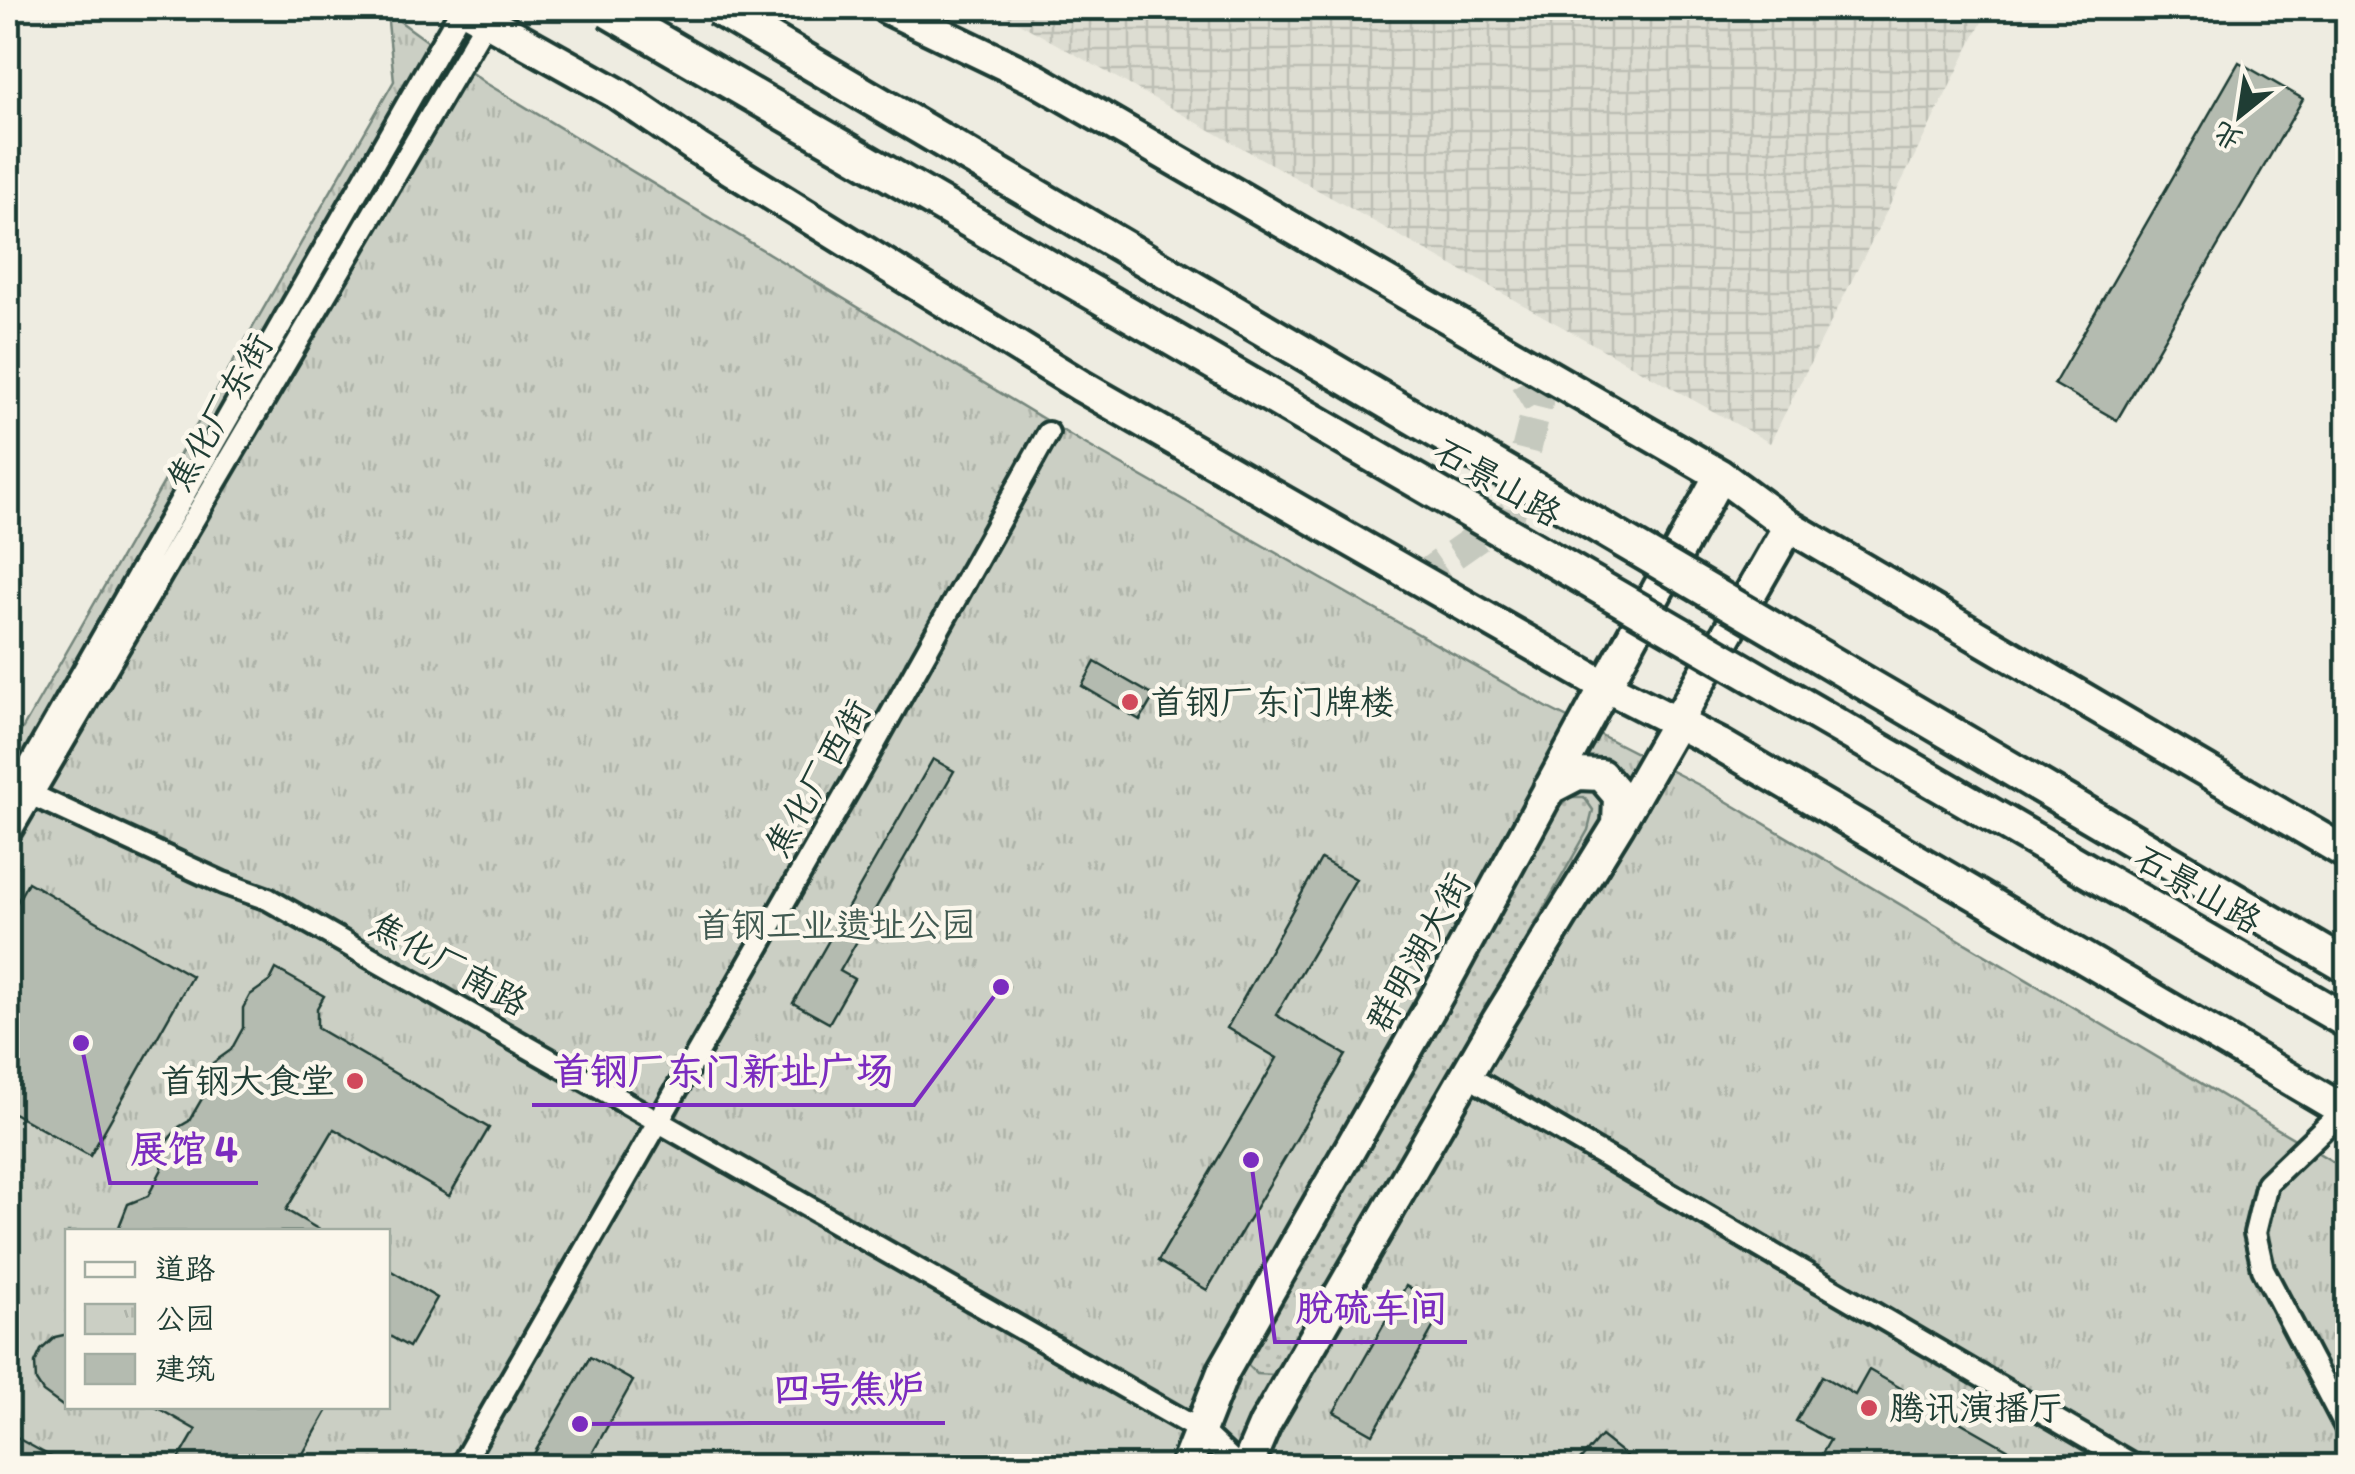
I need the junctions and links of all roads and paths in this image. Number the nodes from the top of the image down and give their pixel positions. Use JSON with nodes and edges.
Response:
{"nodes":[{"id":1,"x":717,"y":8,"type":"edge"},
{"id":2,"x":887,"y":8,"type":"edge"},
{"id":3,"x":602,"y":9,"type":"edge"},
{"id":4,"x":471,"y":12,"type":"edge"},
{"id":5,"x":1048,"y":432,"type":"dead end"},
{"id":6,"x":1720,"y":476,"type":"junction"},
{"id":7,"x":1789,"y":526,"type":"junction"},
{"id":8,"x":1605,"y":686,"type":"junction"},
{"id":9,"x":1675,"y":722,"type":"junction"},
{"id":10,"x":1549,"y":789,"type":"junction"},
{"id":11,"x":16,"y":792,"type":"edge"},
{"id":12,"x":1618,"y":824,"type":"junction"},
{"id":13,"x":8,"y":836,"type":"edge"},
{"id":14,"x":2348,"y":854,"type":"edge"},
{"id":15,"x":2348,"y":967,"type":"edge"},
{"id":16,"x":2348,"y":1022,"type":"edge"},
{"id":17,"x":1466,"y":1075,"type":"junction"},
{"id":18,"x":2344,"y":1112,"type":"edge"},
{"id":19,"x":659,"y":1119,"type":"junction"},
{"id":20,"x":1201,"y":1430,"type":"junction"},
{"id":21,"x":2348,"y":1431,"type":"edge"},
{"id":22,"x":462,"y":1466,"type":"edge"},
{"id":23,"x":1186,"y":1466,"type":"edge"},
{"id":24,"x":1238,"y":1466,"type":"edge"},
{"id":25,"x":1247,"y":1466,"type":"edge"},
{"id":26,"x":2135,"y":1466,"type":"edge"}],
"edges":[{"from":1,"to":15,"type":"main road","name":"石景山路","bridge":true},
{"from":2,"to":6,"type":"street"},
{"from":3,"to":16,"type":"main road","name":"石景山路","bridge":true},
{"from":4,"to":8,"type":"street"},
{"from":4,"to":11,"type":"street","name":"焦化厂东街"},
{"from":5,"to":19,"type":"street","name":"焦化厂西街"},
{"from":6,"to":7,"type":"street"},
{"from":6,"to":8,"type":"street","name":"群明湖大街"},
{"from":7,"to":9,"type":"street"},
{"from":7,"to":14,"type":"street"},
{"from":8,"to":9,"type":"street"},
{"from":8,"to":10,"type":"street","name":"群明湖大街"},
{"from":9,"to":12,"type":"street"},
{"from":9,"to":18,"type":"street"},
{"from":10,"to":12,"type":"street"},
{"from":10,"to":20,"type":"street","name":"群明湖大街"},
{"from":11,"to":13,"type":"street","name":"焦化厂东街"},
{"from":11,"to":19,"type":"street","name":"焦化厂南路"},
{"from":12,"to":17,"type":"street"},
{"from":17,"to":25,"type":"street"},
{"from":17,"to":26,"type":"street"},
{"from":18,"to":21,"type":"street"},
{"from":19,"to":20,"type":"street","name":"焦化厂南路"},
{"from":19,"to":22,"type":"street","name":"焦化厂西街"},
{"from":20,"to":23,"type":"street","name":"群明湖大街"},
{"from":20,"to":24,"type":"street","name":"焦化厂南路"}]}
